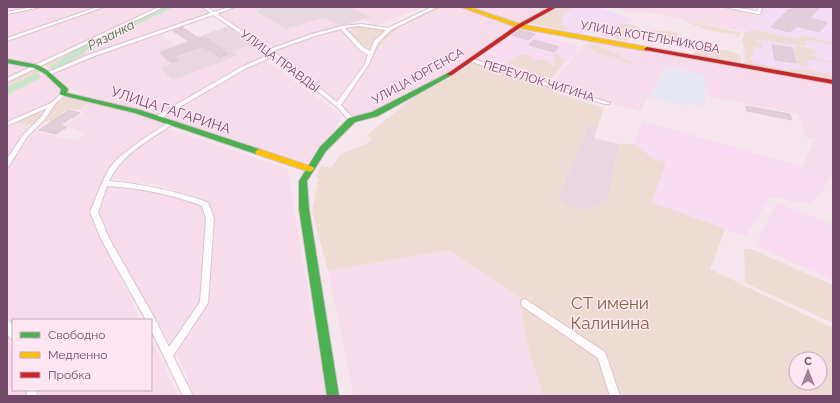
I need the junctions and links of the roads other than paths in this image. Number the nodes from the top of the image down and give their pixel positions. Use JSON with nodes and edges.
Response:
{"nodes":[{"id":1,"x":39,"y":7,"type":"edge"},
{"id":2,"x":101,"y":7,"type":"edge"},
{"id":3,"x":162,"y":7,"type":"edge"},
{"id":4,"x":204,"y":7,"type":"edge"},
{"id":5,"x":233,"y":7,"type":"edge"},
{"id":6,"x":435,"y":7,"type":"edge"},
{"id":7,"x":464,"y":7,"type":"edge"},
{"id":8,"x":554,"y":7,"type":"edge"},
{"id":9,"x":726,"y":7,"type":"edge"},
{"id":10,"x":761,"y":7,"type":"edge"},
{"id":11,"x":7,"y":13,"type":"edge"},
{"id":12,"x":213,"y":14,"type":"junction"},
{"id":13,"x":519,"y":26,"type":"junction"},
{"id":14,"x":342,"y":27,"type":"junction"},
{"id":15,"x":389,"y":29,"type":"junction"},
{"id":16,"x":7,"y":40,"type":"edge"},
{"id":17,"x":271,"y":53,"type":"junction"},
{"id":18,"x":371,"y":54,"type":"junction"},
{"id":19,"x":471,"y":60,"type":"junction"},
{"id":20,"x":7,"y":61,"type":"edge"},
{"id":21,"x":36,"y":66,"type":"junction"},
{"id":22,"x":47,"y":74,"type":"junction"},
{"id":23,"x":7,"y":80,"type":"edge"},
{"id":24,"x":833,"y":82,"type":"edge"},
{"id":25,"x":63,"y":94,"type":"junction"},
{"id":26,"x":607,"y":103,"type":"dead end"},
{"id":27,"x":53,"y":104,"type":"junction"},
{"id":28,"x":338,"y":105,"type":"junction"},
{"id":29,"x":157,"y":118,"type":"junction"},
{"id":30,"x":352,"y":120,"type":"junction"},
{"id":31,"x":171,"y":123,"type":"junction"},
{"id":32,"x":7,"y":124,"type":"edge"},
{"id":33,"x":7,"y":164,"type":"edge"},
{"id":34,"x":310,"y":169,"type":"junction"},
{"id":35,"x":105,"y":183,"type":"junction"},
{"id":36,"x":525,"y":303,"type":"dead end"},
{"id":37,"x":150,"y":319,"type":"edge"},
{"id":38,"x":152,"y":322,"type":"edge"},
{"id":39,"x":7,"y":324,"type":"edge"},
{"id":40,"x":12,"y":334,"type":"edge"},
{"id":41,"x":169,"y":356,"type":"junction"},
{"id":42,"x":188,"y":396,"type":"edge"},
{"id":43,"x":333,"y":396,"type":"edge"},
{"id":44,"x":615,"y":396,"type":"edge"}],
"edges":[{"from":1,"to":11,"type":"street"},
{"from":2,"to":16,"type":"street"},
{"from":3,"to":21,"type":"street"},
{"from":4,"to":12,"type":"street","name":"УЛИЦА ПРАВДЫ"},
{"from":5,"to":12,"type":"street"},
{"from":6,"to":15,"type":"street"},
{"from":7,"to":13,"type":"street","name":"УЛИЦА КОТЕЛЬНИКОВА"},
{"from":8,"to":13,"type":"street","name":"УЛИЦА ЮРГЕНСА"},
{"from":9,"to":10,"type":"street"},
{"from":12,"to":17,"type":"street","name":"УЛИЦА ПРАВДЫ"},
{"from":12,"to":22,"type":"street"},
{"from":13,"to":19,"type":"street","name":"УЛИЦА ЮРГЕНСА"},
{"from":13,"to":24,"type":"street","name":"УЛИЦА КОТЕЛЬНИКОВА"},
{"from":14,"to":15,"type":"street"},
{"from":14,"to":17,"type":"street"},
{"from":14,"to":18,"type":"street"},
{"from":15,"to":18,"type":"street"},
{"from":17,"to":28,"type":"street","name":"УЛИЦА ПРАВДЫ"},
{"from":17,"to":29,"type":"street"},
{"from":18,"to":28,"type":"street"},
{"from":19,"to":26,"type":"street","name":"ПЕРЕУЛОК ЧИГИНА"},
{"from":19,"to":30,"type":"street","name":"УЛИЦА ЮРГЕНСА"},
{"from":20,"to":21,"type":"street"},
{"from":21,"to":22,"type":"street"},
{"from":21,"to":23,"type":"street"},
{"from":22,"to":25,"type":"street"},
{"from":25,"to":27,"type":"street"},
{"from":25,"to":29,"type":"street","name":"УЛИЦА ГАГАРИНА"},
{"from":27,"to":32,"type":"street"},
{"from":27,"to":33,"type":"street"},
{"from":28,"to":30,"type":"street","name":"УЛИЦА ПРАВДЫ"},
{"from":29,"to":31,"type":"street","name":"УЛИЦА ГАГАРИНА"},
{"from":30,"to":34,"type":"street"},
{"from":31,"to":34,"type":"street","name":"УЛИЦА ГАГАРИНА"},
{"from":31,"to":35,"type":"street"},
{"from":34,"to":43,"type":"street"},
{"from":35,"to":37,"type":"street"},
{"from":35,"to":41,"type":"street"},
{"from":36,"to":44,"type":"street"},
{"from":38,"to":41,"type":"street"},
{"from":39,"to":40,"type":"street"},
{"from":41,"to":42,"type":"street"}]}
